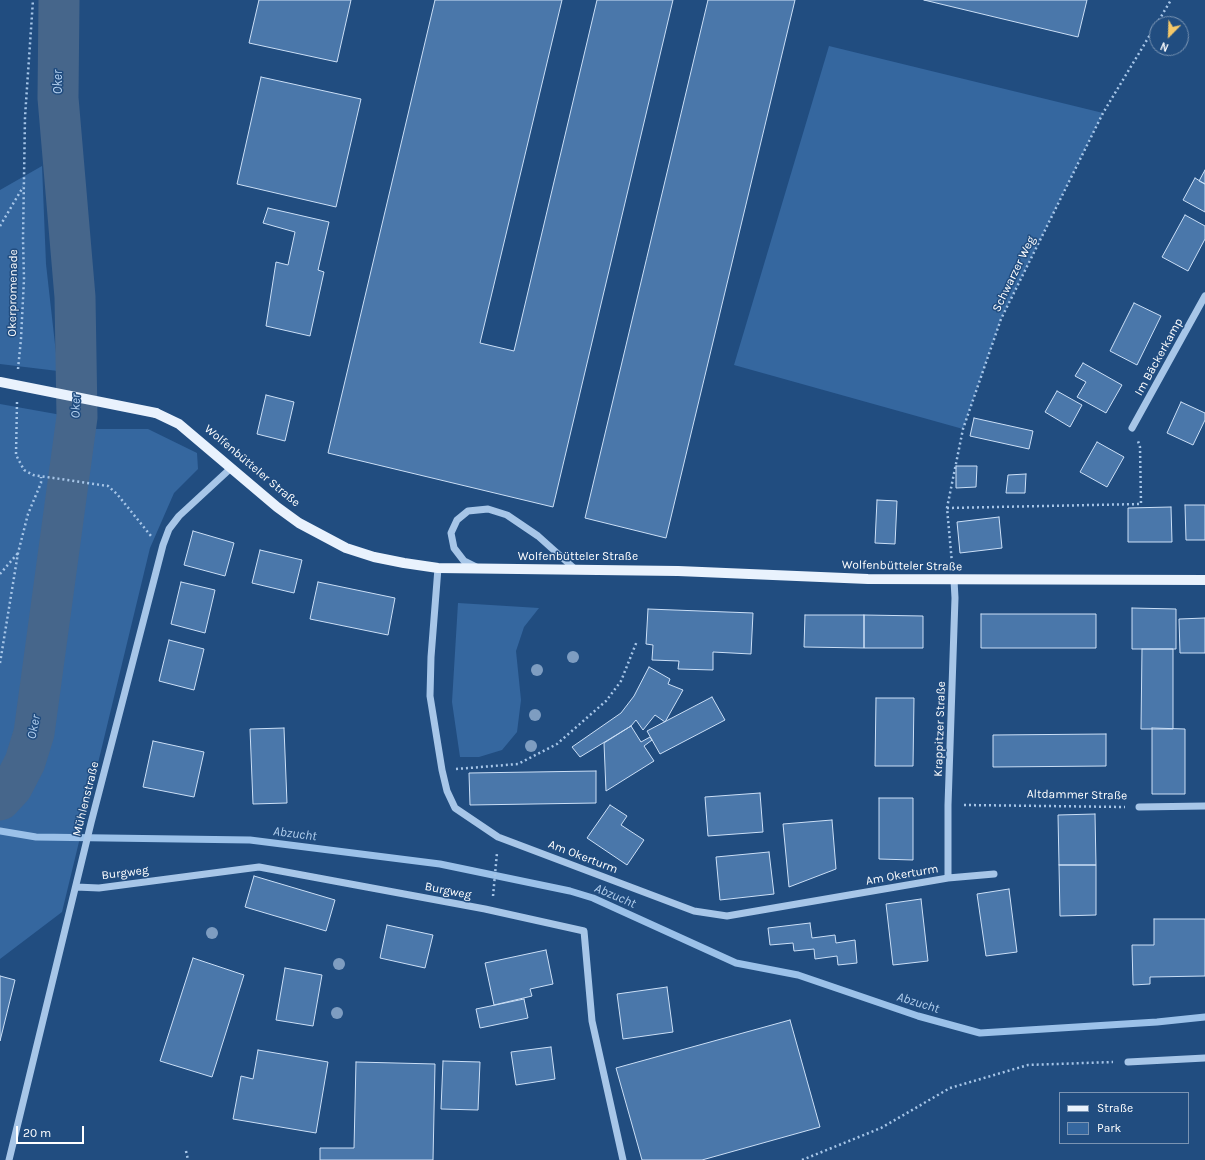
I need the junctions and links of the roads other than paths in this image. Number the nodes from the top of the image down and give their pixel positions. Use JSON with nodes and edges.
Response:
{"nodes":[{"id":1,"x":1205,"y":296,"type":"edge"},
{"id":2,"x":0,"y":382,"type":"edge"},
{"id":3,"x":1132,"y":428,"type":"road end"},
{"id":4,"x":231,"y":468,"type":"junction"},
{"id":5,"x":438,"y":568,"type":"junction"},
{"id":6,"x":478,"y":568,"type":"junction"},
{"id":7,"x":576,"y":570,"type":"junction"},
{"id":8,"x":954,"y":580,"type":"junction"},
{"id":9,"x":1205,"y":580,"type":"edge"},
{"id":10,"x":1205,"y":806,"type":"edge"},
{"id":11,"x":1139,"y":807,"type":"road end"},
{"id":12,"x":994,"y":874,"type":"dead end"},
{"id":13,"x":948,"y":878,"type":"junction"},
{"id":14,"x":76,"y":887,"type":"junction"},
{"id":15,"x":1205,"y":1058,"type":"edge"},
{"id":16,"x":1128,"y":1062,"type":"road end"},
{"id":17,"x":9,"y":1160,"type":"edge"},
{"id":18,"x":623,"y":1160,"type":"edge"}],
"edges":[{"from":1,"to":3,"type":"street","name":"Im Bäckerkamp"},
{"from":2,"to":4,"type":"main road","name":"Wolfenbütteler Straße","bridge":true},
{"from":4,"to":5,"type":"main road","name":"Wolfenbütteler Straße"},
{"from":4,"to":14,"type":"street","name":"Mühlenstraße"},
{"from":5,"to":6,"type":"main road","name":"Wolfenbütteler Straße"},
{"from":5,"to":13,"type":"street","name":"Am Okerturm"},
{"from":6,"to":7,"type":"main road","name":"Wolfenbütteler Straße"},
{"from":6,"to":7,"type":"street"},
{"from":7,"to":8,"type":"main road","name":"Wolfenbütteler Straße"},
{"from":8,"to":9,"type":"main road","name":"Wolfenbütteler Straße"},
{"from":8,"to":13,"type":"street","name":"Krappitzer Straße"},
{"from":10,"to":11,"type":"street","name":"Altdammer Straße"},
{"from":12,"to":13,"type":"street","name":"Am Okerturm"},
{"from":14,"to":17,"type":"street","name":"Mühlenstraße"},
{"from":14,"to":18,"type":"street","name":"Burgweg"},
{"from":15,"to":16,"type":"street"}]}
